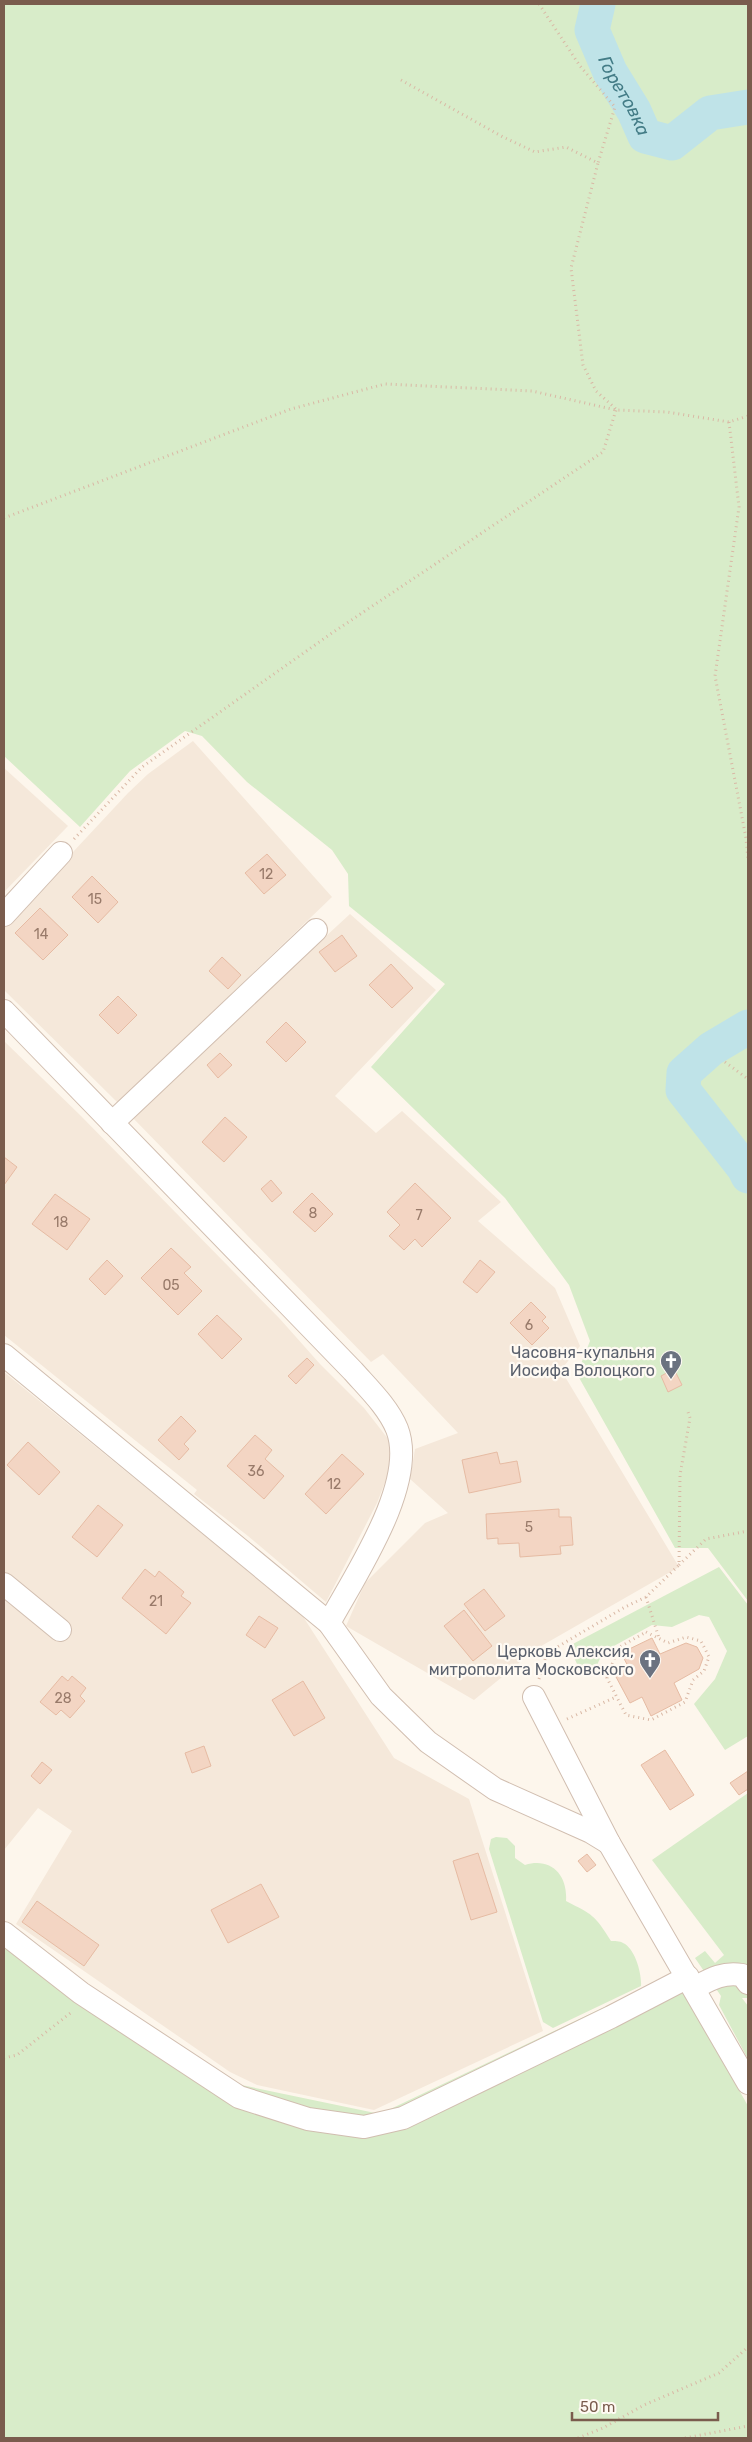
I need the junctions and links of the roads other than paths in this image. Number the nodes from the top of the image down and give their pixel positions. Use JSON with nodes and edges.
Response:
{"nodes":[{"id":1,"x":61,"y":853,"type":"road end"},
{"id":2,"x":4,"y":915,"type":"edge"},
{"id":3,"x":316,"y":930,"type":"dead end"},
{"id":4,"x":4,"y":1011,"type":"edge"},
{"id":5,"x":112,"y":1124,"type":"junction"},
{"id":6,"x":4,"y":1355,"type":"edge"},
{"id":7,"x":4,"y":1584,"type":"edge"},
{"id":8,"x":329,"y":1623,"type":"junction"},
{"id":9,"x":60,"y":1630,"type":"dead end"},
{"id":10,"x":534,"y":1697,"type":"road end"},
{"id":11,"x":609,"y":1843,"type":"junction"},
{"id":12,"x":4,"y":1933,"type":"edge"},
{"id":13,"x":691,"y":1982,"type":"junction"},
{"id":14,"x":748,"y":1983,"type":"edge"},
{"id":15,"x":748,"y":2084,"type":"edge"}],
"edges":[{"from":1,"to":2,"type":"street"},
{"from":3,"to":5,"type":"street"},
{"from":4,"to":5,"type":"street"},
{"from":5,"to":8,"type":"street"},
{"from":6,"to":8,"type":"street"},
{"from":7,"to":9,"type":"street"},
{"from":8,"to":11,"type":"street"},
{"from":10,"to":11,"type":"street"},
{"from":11,"to":13,"type":"street"},
{"from":12,"to":13,"type":"street"},
{"from":13,"to":14,"type":"street"},
{"from":13,"to":15,"type":"street"}]}
